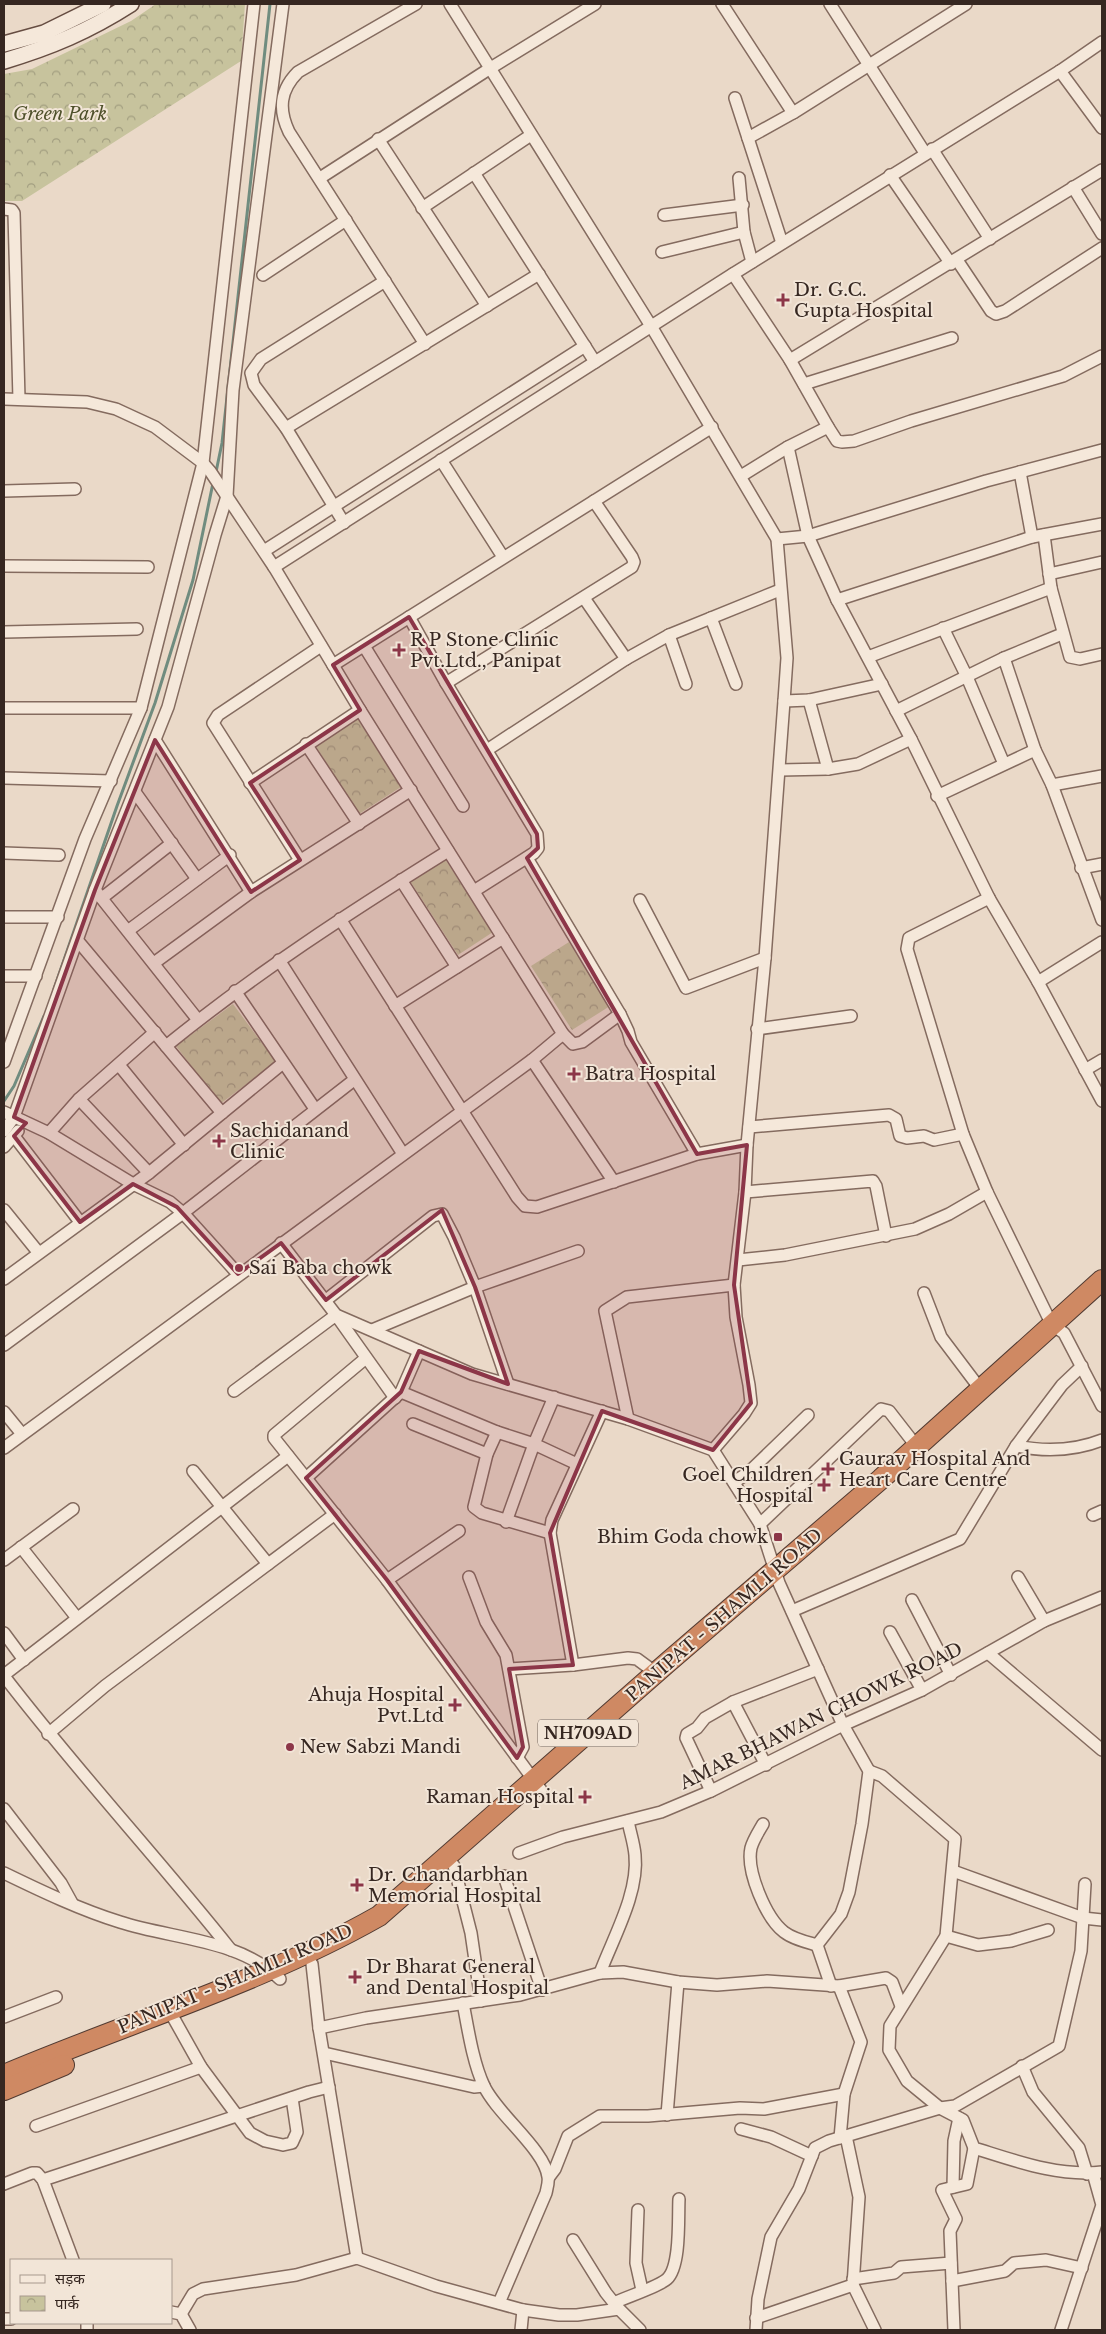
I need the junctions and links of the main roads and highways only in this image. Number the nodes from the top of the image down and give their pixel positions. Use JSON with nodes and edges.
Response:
{"nodes":[{"id":1,"x":1102,"y":1280,"type":"edge"},
{"id":2,"x":1102,"y":1298,"type":"edge"},
{"id":3,"x":1058,"y":1329,"type":"junction"},
{"id":4,"x":777,"y":1577,"type":"junction"},
{"id":5,"x":537,"y":1785,"type":"junction"},
{"id":6,"x":451,"y":1862,"type":"junction"},
{"id":7,"x":275,"y":1974,"type":"junction"},
{"id":8,"x":172,"y":2016,"type":"junction"},
{"id":9,"x":4,"y":2075,"type":"edge"},
{"id":10,"x":4,"y":2090,"type":"edge"}],
"edges":[{"from":1,"to":3,"type":"highway","name":"PANIPAT - SHAMLI ROAD","number":"NH709AD"},
{"from":2,"to":3,"type":"highway","name":"PANIPAT - SHAMLI ROAD","number":"NH709AD"},
{"from":3,"to":4,"type":"highway","name":"PANIPAT - SHAMLI ROAD","number":"NH709AD"},
{"from":3,"to":4,"type":"highway","name":"PANIPAT - SHAMLI ROAD","number":"NH709AD"},
{"from":4,"to":5,"type":"highway","name":"PANIPAT - SHAMLI ROAD","number":"NH709AD"},
{"from":4,"to":5,"type":"highway","name":"PANIPAT - SHAMLI ROAD","number":"NH709AD"},
{"from":5,"to":6,"type":"highway","name":"PANIPAT - SHAMLI ROAD","number":"NH709AD"},
{"from":6,"to":7,"type":"highway","name":"PANIPAT - SHAMLI ROAD","number":"NH709AD"},
{"from":6,"to":7,"type":"highway","name":"PANIPAT - SHAMLI ROAD","number":"NH709AD"},
{"from":7,"to":8,"type":"highway","name":"PANIPAT - SHAMLI ROAD","number":"NH709AD"},
{"from":8,"to":9,"type":"highway","name":"PANIPAT - SHAMLI ROAD","number":"NH709AD"},
{"from":8,"to":10,"type":"highway","name":"PANIPAT - SHAMLI ROAD","number":"NH709AD"}]}
